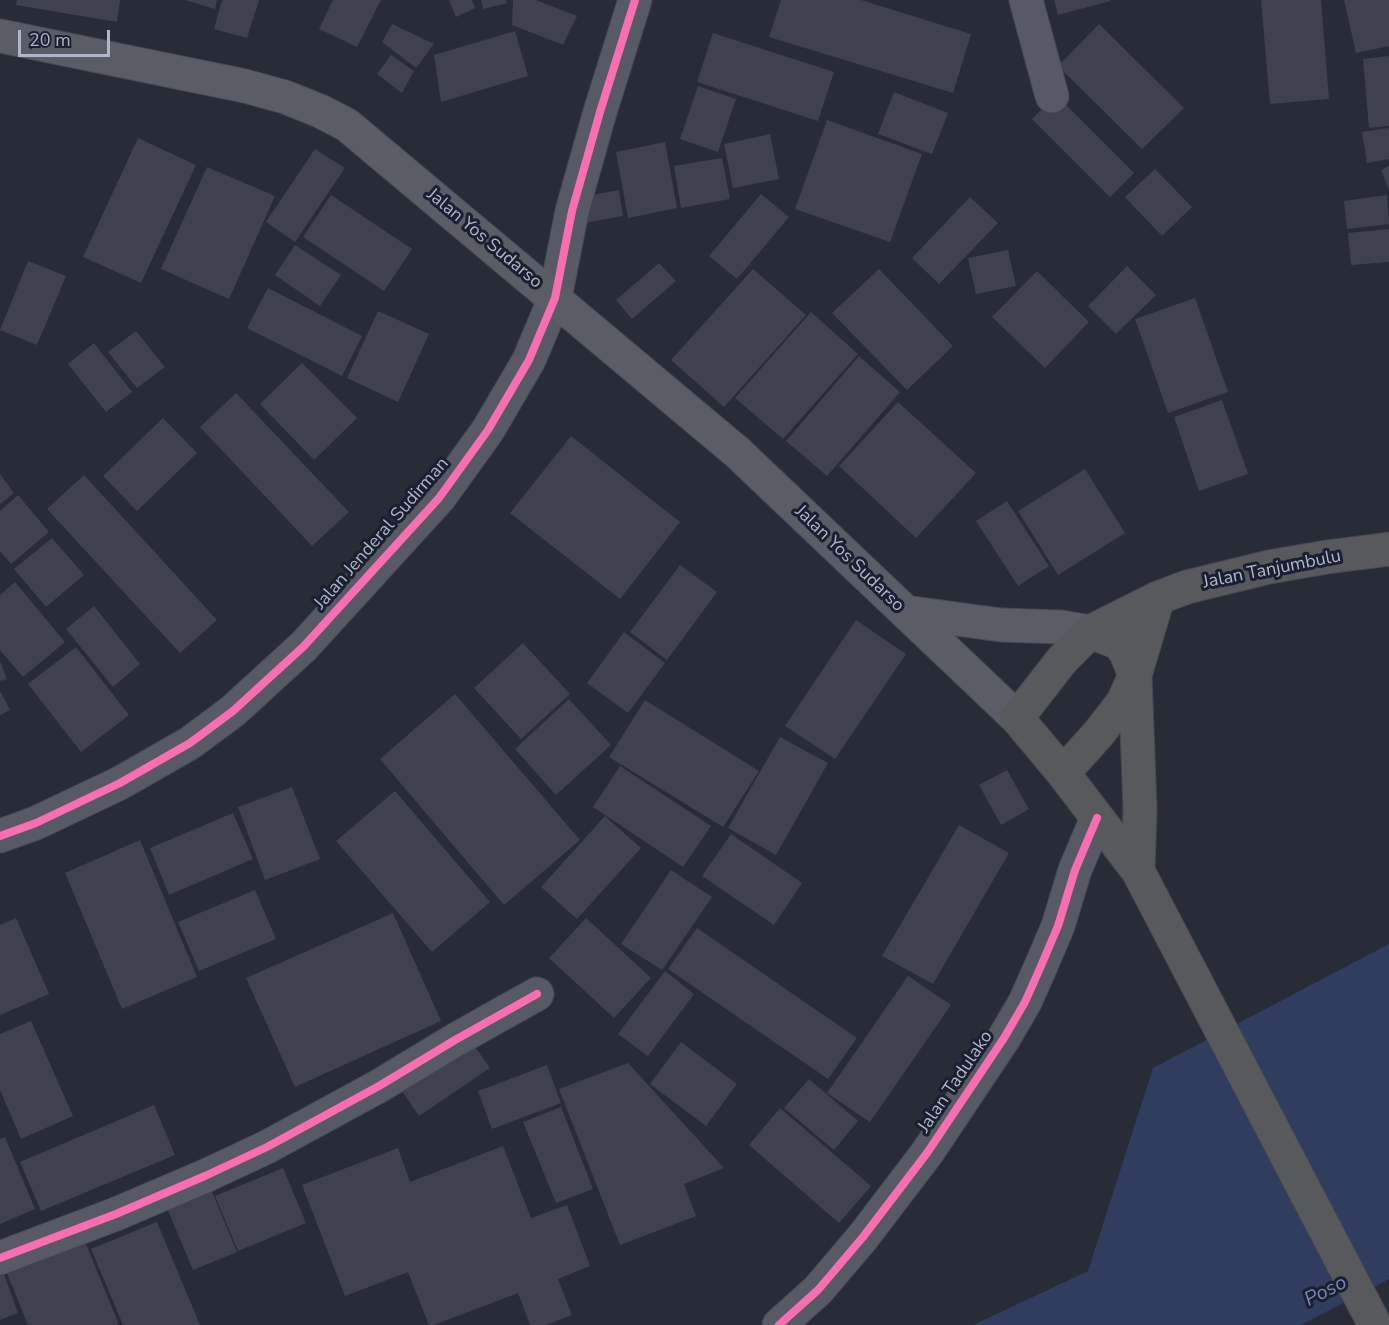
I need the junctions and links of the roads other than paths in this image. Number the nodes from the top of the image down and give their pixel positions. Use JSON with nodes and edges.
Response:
{"nodes":[{"id":1,"x":635,"y":0,"type":"edge"},
{"id":2,"x":1026,"y":0,"type":"edge"},
{"id":3,"x":0,"y":36,"type":"edge"},
{"id":4,"x":1052,"y":96,"type":"dead end"},
{"id":5,"x":555,"y":298,"type":"junction"},
{"id":6,"x":1389,"y":549,"type":"edge"},
{"id":7,"x":1158,"y":598,"type":"junction"},
{"id":8,"x":905,"y":612,"type":"junction"},
{"id":9,"x":1090,"y":632,"type":"junction"},
{"id":10,"x":1135,"y":675,"type":"junction"},
{"id":11,"x":1017,"y":718,"type":"junction"},
{"id":12,"x":1063,"y":773,"type":"junction"},
{"id":13,"x":1097,"y":818,"type":"junction"},
{"id":14,"x":0,"y":836,"type":"edge"},
{"id":15,"x":1137,"y":871,"type":"junction"},
{"id":16,"x":537,"y":994,"type":"dead end"},
{"id":17,"x":0,"y":1258,"type":"edge"},
{"id":18,"x":779,"y":1325,"type":"edge"},
{"id":19,"x":1375,"y":1325,"type":"edge"}],
"edges":[{"from":1,"to":5,"type":"street","name":"Jalan Jenderal Sudirman"},
{"from":2,"to":4,"type":"street"},
{"from":3,"to":5,"type":"main road","name":"Jalan Yos Sudarso"},
{"from":5,"to":8,"type":"main road","name":"Jalan Yos Sudarso"},
{"from":5,"to":14,"type":"street","name":"Jalan Jenderal Sudirman"},
{"from":6,"to":7,"type":"highway","name":"Jalan Tanjumbulu"},
{"from":7,"to":9,"type":"highway","name":"Jalan Tanjumbulu"},
{"from":7,"to":10,"type":"highway"},
{"from":8,"to":9,"type":"main road"},
{"from":8,"to":11,"type":"main road","name":"Jalan Yos Sudarso"},
{"from":9,"to":10,"type":"highway"},
{"from":9,"to":11,"type":"highway","name":"Jalan Tanjumbulu"},
{"from":10,"to":12,"type":"highway"},
{"from":10,"to":15,"type":"highway"},
{"from":11,"to":12,"type":"highway"},
{"from":12,"to":13,"type":"highway"},
{"from":13,"to":15,"type":"highway"},
{"from":13,"to":18,"type":"street","name":"Jalan Tadulako"},
{"from":15,"to":19,"type":"highway"},
{"from":16,"to":17,"type":"street"}]}
